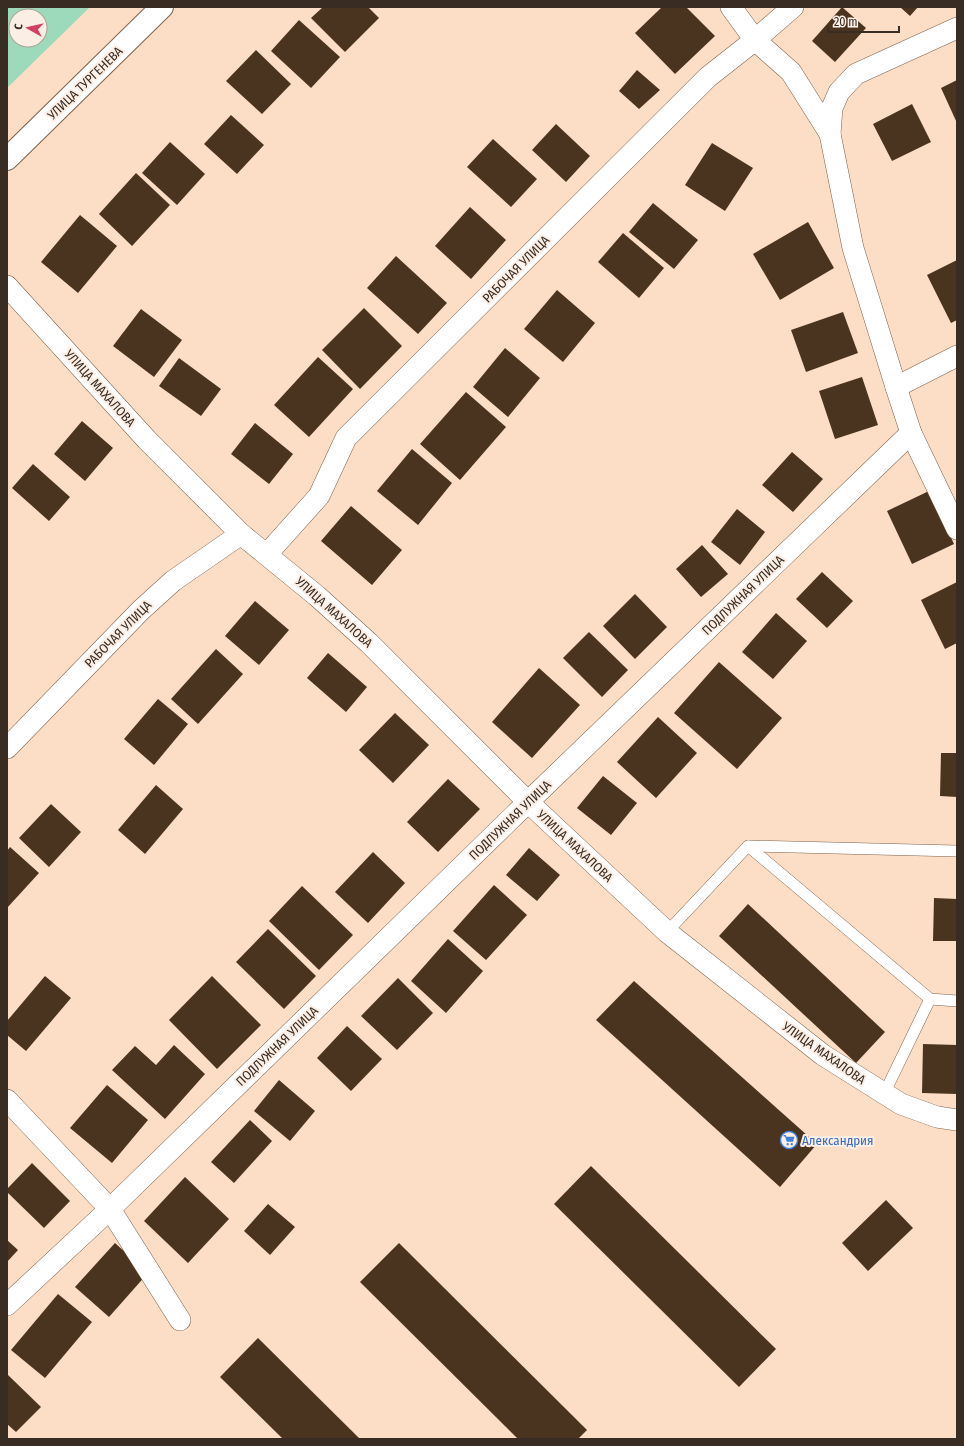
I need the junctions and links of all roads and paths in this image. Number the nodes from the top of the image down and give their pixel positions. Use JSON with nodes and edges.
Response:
{"nodes":[{"id":1,"x":162,"y":7,"type":"edge"},
{"id":2,"x":731,"y":7,"type":"edge"},
{"id":3,"x":794,"y":7,"type":"edge"},
{"id":4,"x":957,"y":28,"type":"edge"},
{"id":5,"x":751,"y":35,"type":"junction"},
{"id":6,"x":830,"y":134,"type":"junction"},
{"id":7,"x":7,"y":159,"type":"edge"},
{"id":8,"x":7,"y":286,"type":"edge"},
{"id":9,"x":957,"y":356,"type":"edge"},
{"id":10,"x":896,"y":387,"type":"junction"},
{"id":11,"x":911,"y":433,"type":"junction"},
{"id":12,"x":957,"y":529,"type":"edge"},
{"id":13,"x":241,"y":534,"type":"junction"},
{"id":14,"x":267,"y":554,"type":"junction"},
{"id":15,"x":7,"y":748,"type":"edge"},
{"id":16,"x":528,"y":802,"type":"junction"},
{"id":17,"x":748,"y":846,"type":"junction"},
{"id":18,"x":957,"y":851,"type":"edge"},
{"id":19,"x":667,"y":932,"type":"junction"},
{"id":20,"x":930,"y":999,"type":"junction"},
{"id":21,"x":957,"y":1001,"type":"edge"},
{"id":22,"x":884,"y":1094,"type":"junction"},
{"id":23,"x":7,"y":1100,"type":"edge"},
{"id":24,"x":957,"y":1120,"type":"edge"},
{"id":25,"x":110,"y":1209,"type":"junction"},
{"id":26,"x":7,"y":1305,"type":"edge"},
{"id":27,"x":180,"y":1320,"type":"dead end"}],
"edges":[{"from":1,"to":7,"type":"street","name":"УЛИЦА ТУРГЕНЕВА"},
{"from":2,"to":5,"type":"street"},
{"from":3,"to":5,"type":"street","name":"РАБОЧАЯ УЛИЦА"},
{"from":4,"to":6,"type":"street"},
{"from":5,"to":6,"type":"street"},
{"from":5,"to":14,"type":"street","name":"РАБОЧАЯ УЛИЦА"},
{"from":6,"to":10,"type":"street"},
{"from":8,"to":13,"type":"street","name":"УЛИЦА МАХАЛОВА"},
{"from":9,"to":10,"type":"street"},
{"from":10,"to":11,"type":"street"},
{"from":11,"to":12,"type":"street"},
{"from":11,"to":16,"type":"street","name":"ПОДЛУЖНАЯ УЛИЦА"},
{"from":13,"to":14,"type":"street","name":"УЛИЦА МАХАЛОВА"},
{"from":13,"to":15,"type":"street","name":"РАБОЧАЯ УЛИЦА"},
{"from":14,"to":16,"type":"street","name":"УЛИЦА МАХАЛОВА"},
{"from":16,"to":19,"type":"street","name":"УЛИЦА МАХАЛОВА"},
{"from":16,"to":25,"type":"street","name":"ПОДЛУЖНАЯ УЛИЦА"},
{"from":17,"to":18,"type":"lane"},
{"from":17,"to":19,"type":"lane"},
{"from":17,"to":20,"type":"lane"},
{"from":19,"to":22,"type":"street","name":"УЛИЦА МАХАЛОВА"},
{"from":20,"to":21,"type":"lane"},
{"from":20,"to":22,"type":"lane"},
{"from":22,"to":24,"type":"street","name":"УЛИЦА МАХАЛОВА"},
{"from":23,"to":25,"type":"street"},
{"from":25,"to":26,"type":"street","name":"ПОДЛУЖНАЯ УЛИЦА"},
{"from":25,"to":27,"type":"street"}]}
